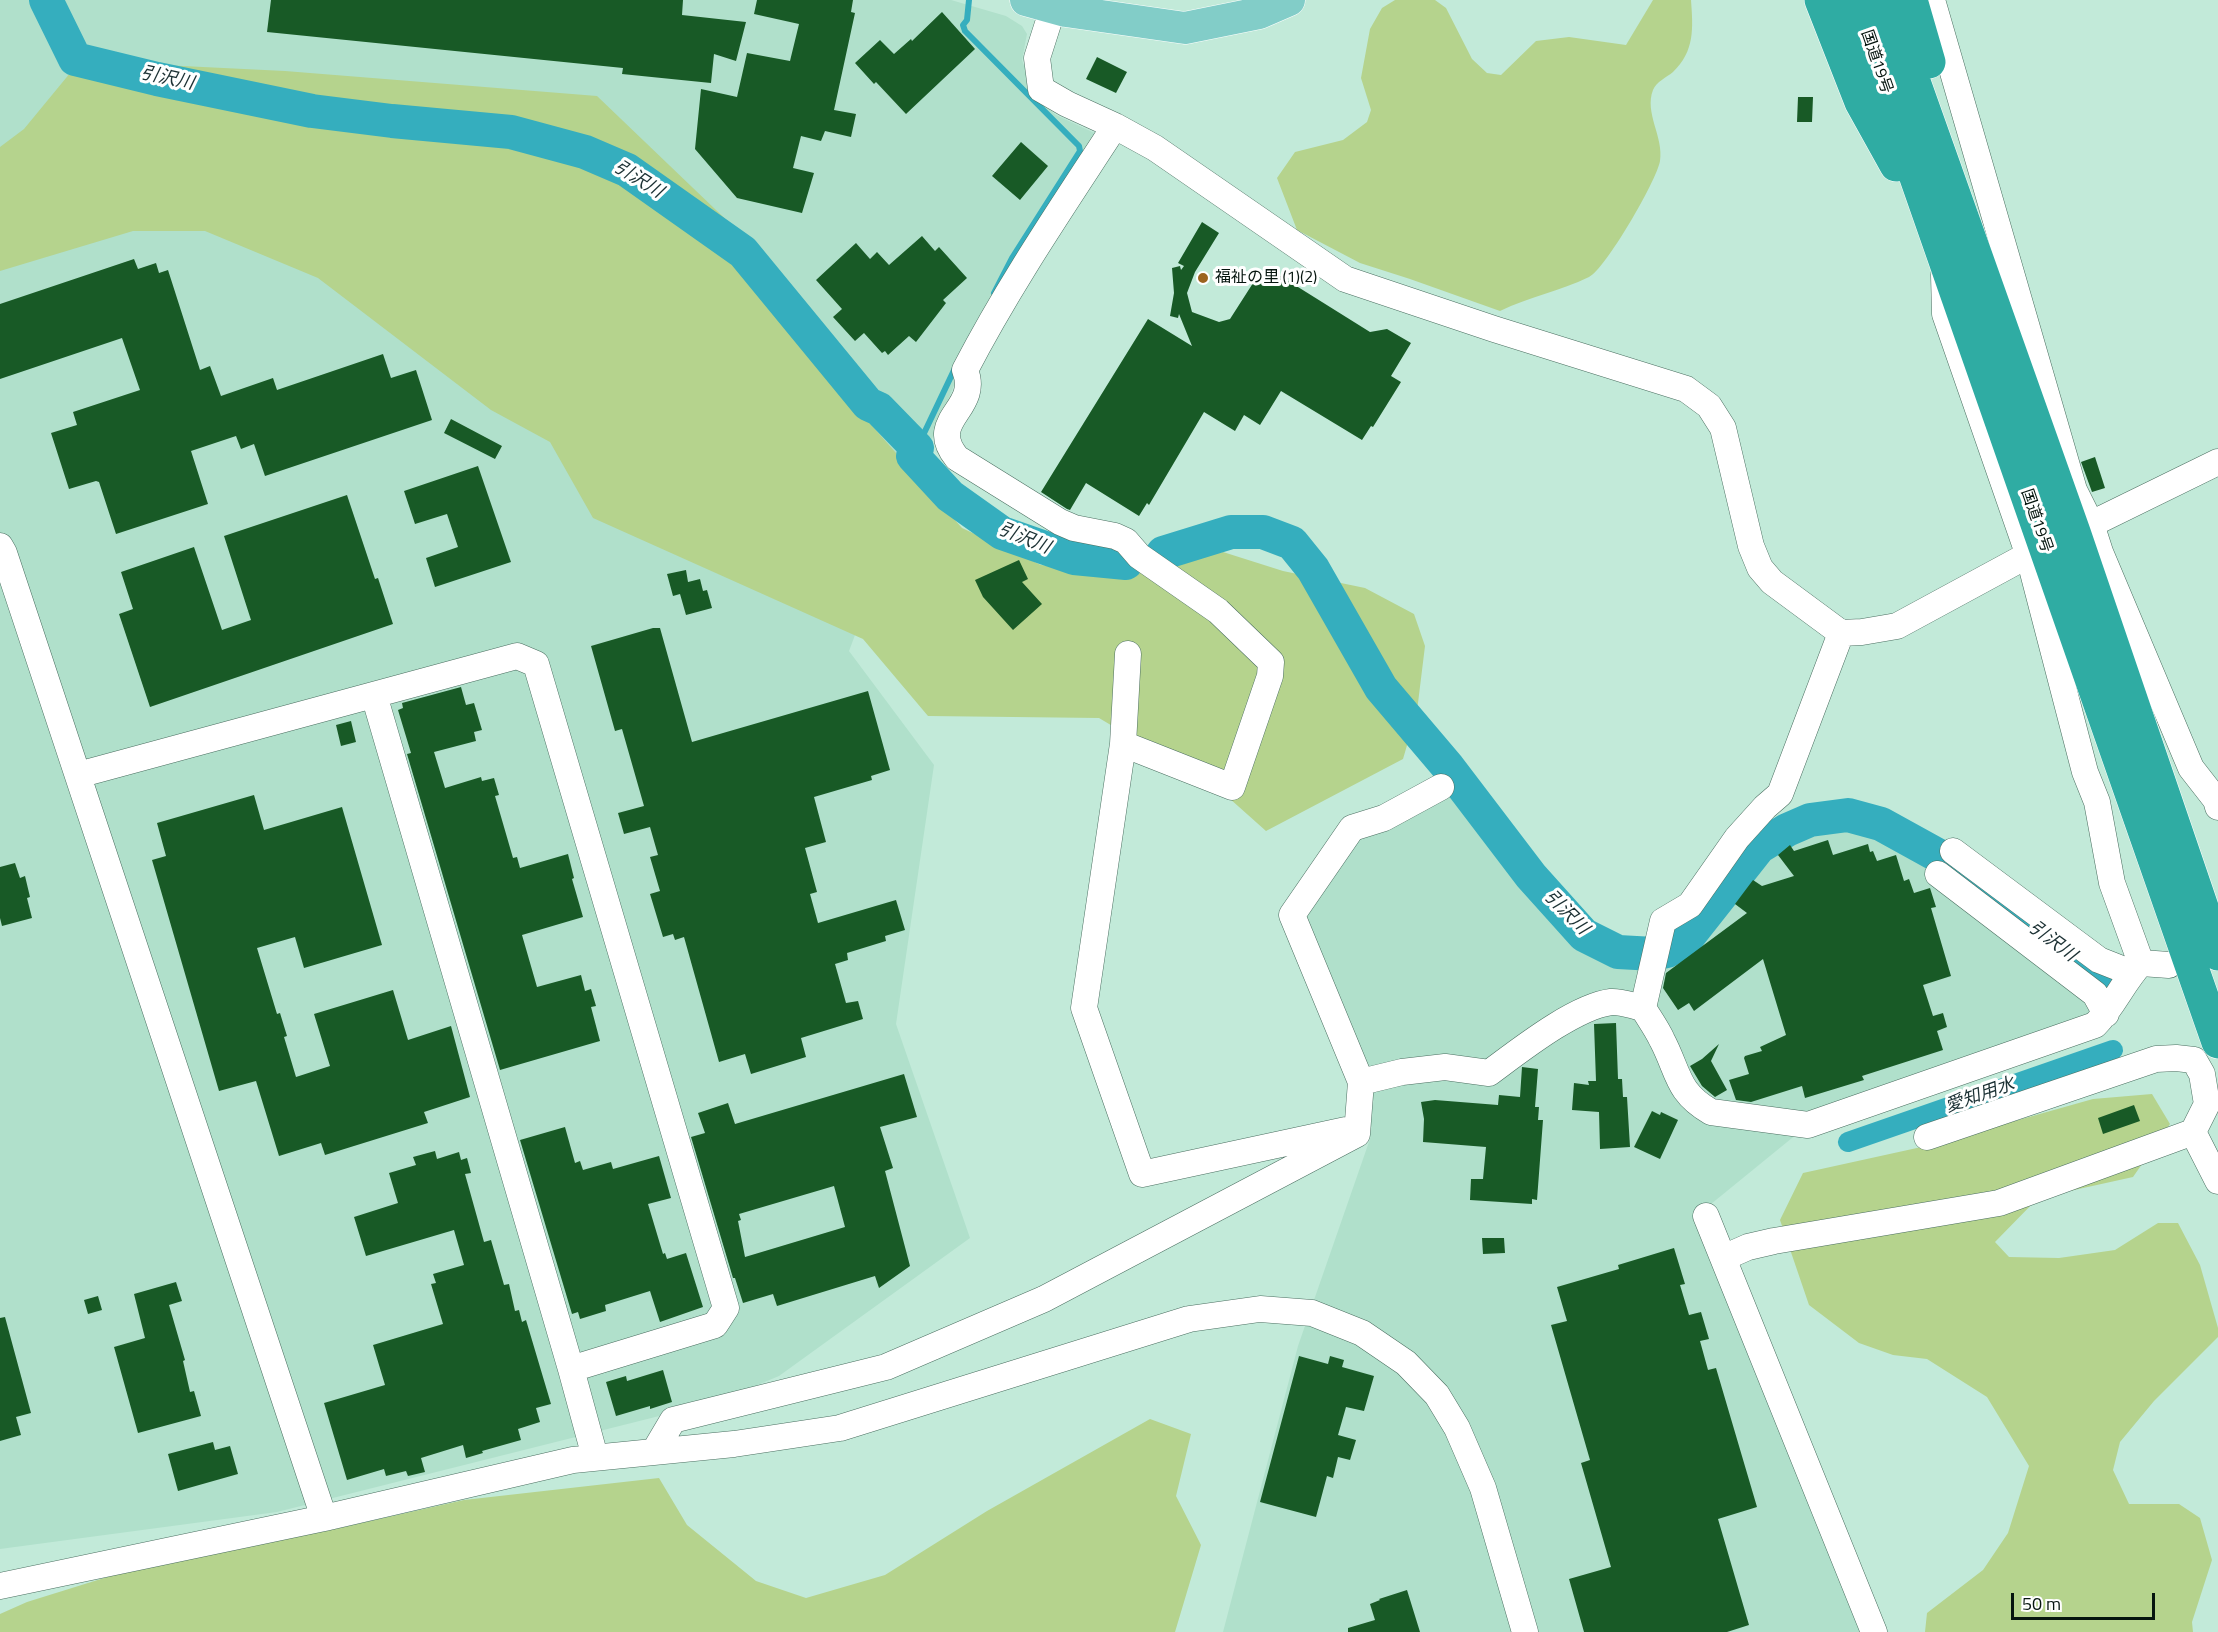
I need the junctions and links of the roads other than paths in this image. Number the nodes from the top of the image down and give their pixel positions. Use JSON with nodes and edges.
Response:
{"nodes":[{"id":1,"x":1289,"y":0,"type":"edge"},
{"id":2,"x":1821,"y":0,"type":"edge"},
{"id":3,"x":1854,"y":0,"type":"edge"},
{"id":4,"x":1885,"y":0,"type":"edge"},
{"id":5,"x":1911,"y":0,"type":"edge"},
{"id":6,"x":1932,"y":0,"type":"edge"},
{"id":7,"x":1040,"y":4,"type":"edge"},
{"id":8,"x":1115,"y":126,"type":"junction"},
{"id":9,"x":1955,"y":241,"type":"junction"},
{"id":10,"x":2218,"y":462,"type":"edge"},
{"id":11,"x":2083,"y":528,"type":"junction"},
{"id":12,"x":0,"y":546,"type":"edge"},
{"id":13,"x":2036,"y":550,"type":"junction"},
{"id":14,"x":1841,"y":633,"type":"junction"},
{"id":15,"x":1128,"y":654,"type":"dead end"},
{"id":16,"x":374,"y":695,"type":"junction"},
{"id":17,"x":1123,"y":744,"type":"junction"},
{"id":18,"x":78,"y":775,"type":"junction"},
{"id":19,"x":1441,"y":787,"type":"dead end"},
{"id":20,"x":2218,"y":807,"type":"edge"},
{"id":21,"x":1953,"y":850,"type":"dead end"},
{"id":22,"x":1938,"y":874,"type":"dead end"},
{"id":23,"x":2218,"y":954,"type":"edge"},
{"id":24,"x":2169,"y":965,"type":"dead end"},
{"id":25,"x":2136,"y":968,"type":"junction"},
{"id":26,"x":1643,"y":1008,"type":"junction"},
{"id":27,"x":2106,"y":1014,"type":"junction"},
{"id":28,"x":2218,"y":1042,"type":"edge"},
{"id":29,"x":1361,"y":1082,"type":"junction"},
{"id":30,"x":1358,"y":1127,"type":"junction"},
{"id":31,"x":2193,"y":1132,"type":"junction"},
{"id":32,"x":1927,"y":1137,"type":"dead end"},
{"id":33,"x":2218,"y":1181,"type":"edge"},
{"id":34,"x":1706,"y":1216,"type":"dead end"},
{"id":35,"x":1723,"y":1258,"type":"junction"},
{"id":36,"x":571,"y":1369,"type":"junction"},
{"id":37,"x":654,"y":1452,"type":"junction"},
{"id":38,"x":595,"y":1457,"type":"junction"},
{"id":39,"x":324,"y":1518,"type":"junction"},
{"id":40,"x":0,"y":1586,"type":"edge"},
{"id":41,"x":1525,"y":1632,"type":"edge"},
{"id":42,"x":1874,"y":1632,"type":"edge"}],
"edges":[{"from":1,"to":7,"type":"main road"},
{"from":2,"to":9,"type":"highway"},
{"from":3,"to":9,"type":"highway","name":"国道19号"},
{"from":4,"to":9,"type":"highway","name":"国道19号"},
{"from":5,"to":9,"type":"highway"},
{"from":6,"to":11,"type":"street"},
{"from":7,"to":8,"type":"street"},
{"from":8,"to":14,"type":"street"},
{"from":8,"to":17,"type":"street"},
{"from":9,"to":11,"type":"highway","name":"国道19号"},
{"from":9,"to":13,"type":"highway","name":"国道19号"},
{"from":10,"to":11,"type":"street"},
{"from":11,"to":20,"type":"street"},
{"from":11,"to":23,"type":"highway","name":"国道19号"},
{"from":12,"to":18,"type":"street"},
{"from":13,"to":14,"type":"street"},
{"from":13,"to":25,"type":"street"},
{"from":13,"to":28,"type":"highway","name":"国道19号"},
{"from":14,"to":26,"type":"street"},
{"from":15,"to":17,"type":"street"},
{"from":16,"to":18,"type":"street"},
{"from":16,"to":36,"type":"street"},
{"from":16,"to":36,"type":"street"},
{"from":17,"to":30,"type":"street"},
{"from":18,"to":39,"type":"street"},
{"from":19,"to":29,"type":"street"},
{"from":21,"to":25,"type":"street"},
{"from":22,"to":27,"type":"street"},
{"from":24,"to":25,"type":"street"},
{"from":25,"to":27,"type":"street"},
{"from":26,"to":27,"type":"street"},
{"from":26,"to":29,"type":"street"},
{"from":29,"to":30,"type":"street"},
{"from":30,"to":37,"type":"street"},
{"from":31,"to":32,"type":"street"},
{"from":31,"to":33,"type":"street"},
{"from":31,"to":35,"type":"street"},
{"from":34,"to":35,"type":"street"},
{"from":35,"to":42,"type":"street"},
{"from":36,"to":38,"type":"street"},
{"from":37,"to":38,"type":"street"},
{"from":37,"to":41,"type":"street"},
{"from":38,"to":39,"type":"street"},
{"from":39,"to":40,"type":"street"}]}
